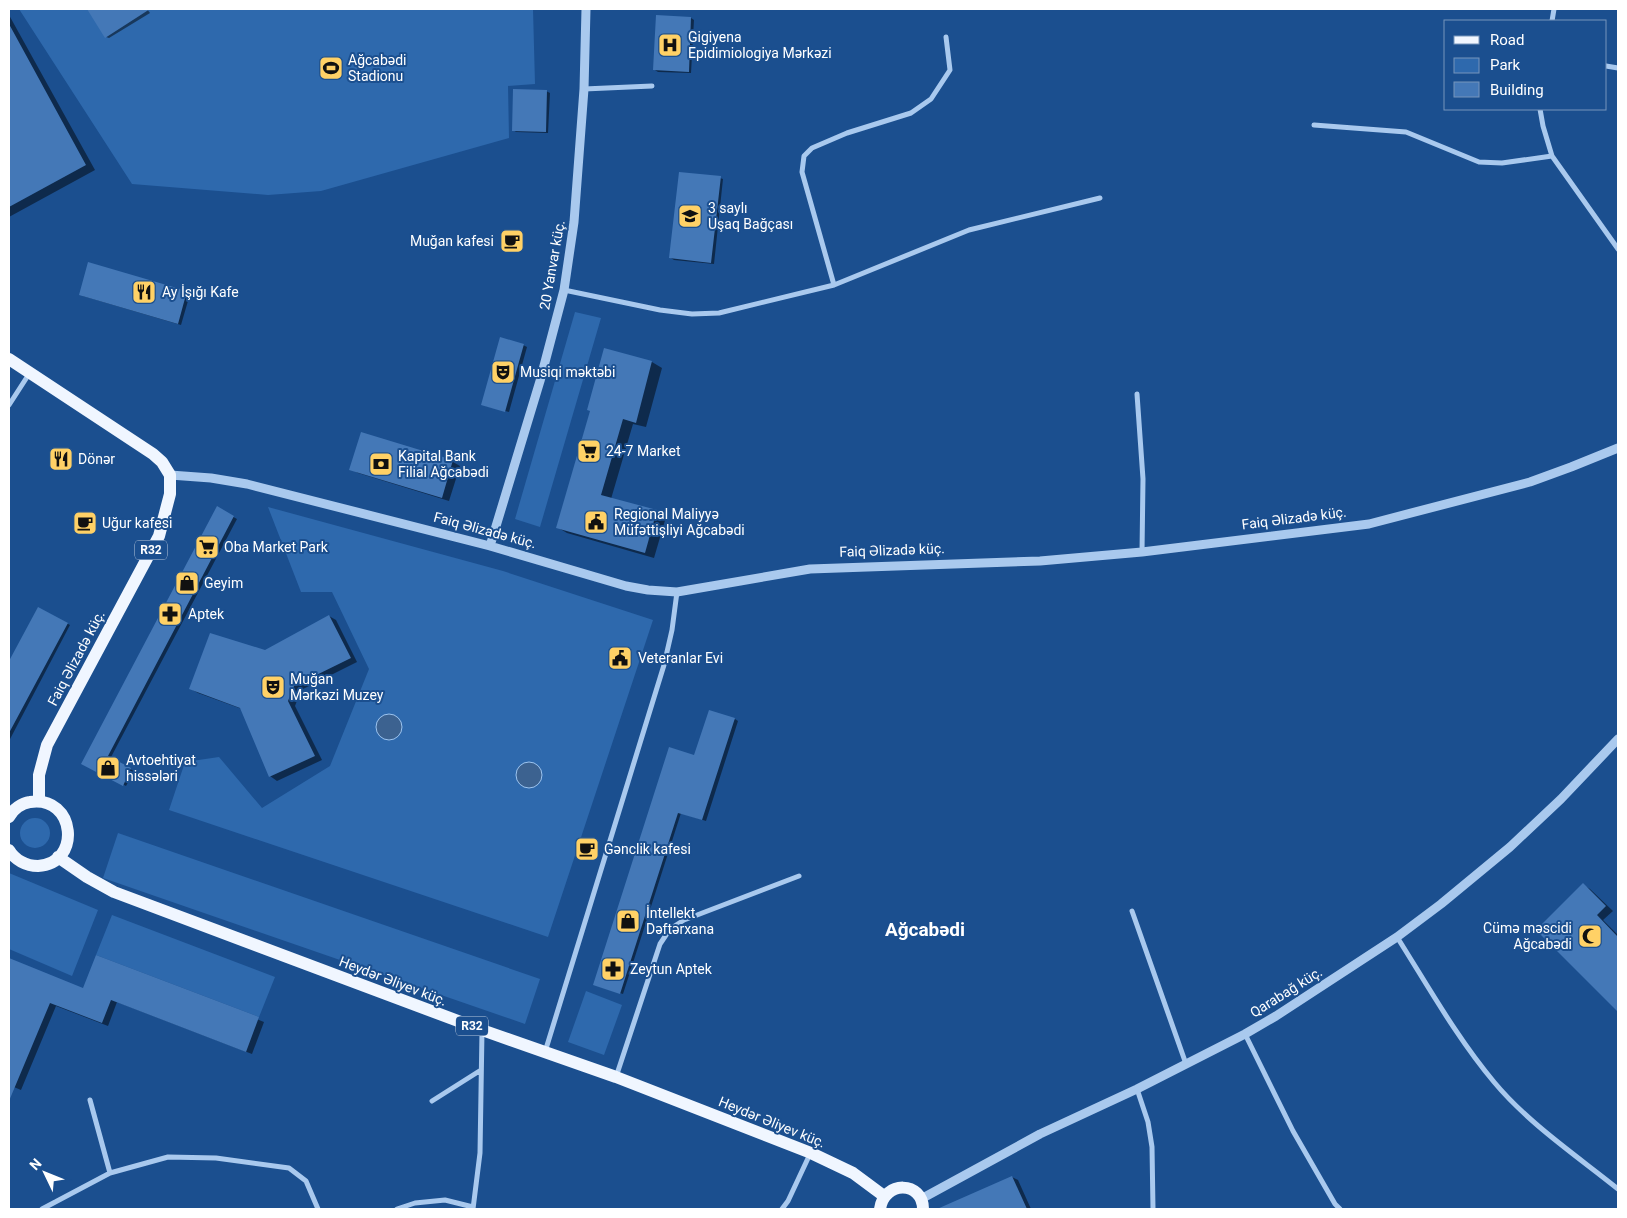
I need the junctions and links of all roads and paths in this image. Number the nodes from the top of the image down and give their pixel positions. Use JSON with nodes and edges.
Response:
{"nodes":[{"id":1,"x":586,"y":9,"type":"edge"},
{"id":2,"x":946,"y":37,"type":"dead end"},
{"id":3,"x":652,"y":86,"type":"dead end"},
{"id":4,"x":584,"y":89,"type":"junction"},
{"id":5,"x":1540,"y":110,"type":"edge"},
{"id":6,"x":1314,"y":126,"type":"dead end"},
{"id":7,"x":1552,"y":156,"type":"junction"},
{"id":8,"x":1100,"y":198,"type":"dead end"},
{"id":9,"x":1618,"y":249,"type":"edge"},
{"id":10,"x":834,"y":285,"type":"junction"},
{"id":11,"x":564,"y":290,"type":"junction"},
{"id":12,"x":9,"y":359,"type":"edge"},
{"id":13,"x":30,"y":373,"type":"junction"},
{"id":14,"x":1137,"y":394,"type":"dead end"},
{"id":15,"x":9,"y":405,"type":"edge"},
{"id":16,"x":1618,"y":448,"type":"edge"},
{"id":17,"x":170,"y":475,"type":"junction"},
{"id":18,"x":490,"y":546,"type":"junction"},
{"id":19,"x":1142,"y":552,"type":"junction"},
{"id":20,"x":677,"y":592,"type":"junction"},
{"id":21,"x":1618,"y":739,"type":"edge"},
{"id":22,"x":39,"y":801,"type":"junction"},
{"id":23,"x":9,"y":817,"type":"edge"},
{"id":24,"x":9,"y":850,"type":"edge"},
{"id":25,"x":58,"y":857,"type":"junction"},
{"id":26,"x":799,"y":876,"type":"dead end"},
{"id":27,"x":1132,"y":911,"type":"dead end"},
{"id":28,"x":1397,"y":937,"type":"junction"},
{"id":29,"x":482,"y":1030,"type":"junction"},
{"id":30,"x":1245,"y":1034,"type":"junction"},
{"id":31,"x":544,"y":1053,"type":"junction"},
{"id":32,"x":1186,"y":1064,"type":"junction"},
{"id":33,"x":481,"y":1070,"type":"junction"},
{"id":34,"x":616,"y":1077,"type":"junction"},
{"id":35,"x":1137,"y":1088,"type":"junction"},
{"id":36,"x":90,"y":1100,"type":"dead end"},
{"id":37,"x":432,"y":1101,"type":"dead end"},
{"id":38,"x":810,"y":1152,"type":"junction"},
{"id":39,"x":110,"y":1173,"type":"junction"},
{"id":40,"x":1618,"y":1188,"type":"edge"},
{"id":41,"x":884,"y":1196,"type":"junction"},
{"id":42,"x":922,"y":1204,"type":"edge"},
{"id":43,"x":473,"y":1208,"type":"edge"},
{"id":44,"x":42,"y":1209,"type":"edge"},
{"id":45,"x":318,"y":1209,"type":"edge"},
{"id":46,"x":397,"y":1209,"type":"edge"},
{"id":47,"x":782,"y":1209,"type":"edge"},
{"id":48,"x":880,"y":1209,"type":"edge"},
{"id":49,"x":1153,"y":1209,"type":"edge"},
{"id":50,"x":1340,"y":1209,"type":"edge"}],
"edges":[{"from":1,"to":4,"type":"street","name":"20 Yanvar küç."},
{"from":2,"to":10,"type":"street"},
{"from":3,"to":4,"type":"street"},
{"from":4,"to":11,"type":"street","name":"20 Yanvar küç."},
{"from":5,"to":7,"type":"street"},
{"from":6,"to":7,"type":"street"},
{"from":7,"to":9,"type":"street"},
{"from":8,"to":10,"type":"street"},
{"from":10,"to":11,"type":"street"},
{"from":11,"to":18,"type":"street","name":"20 Yanvar küç."},
{"from":12,"to":13,"type":"main road"},
{"from":13,"to":15,"type":"street"},
{"from":13,"to":17,"type":"main road"},
{"from":14,"to":19,"type":"street"},
{"from":16,"to":19,"type":"street","name":"Faiq Əlizadə küç."},
{"from":17,"to":18,"type":"street","name":"Faiq Əlizadə küç."},
{"from":17,"to":22,"type":"main road","name":"Faiq Əlizadə küç.","number":"R32"},
{"from":18,"to":20,"type":"street","name":"Faiq Əlizadə küç."},
{"from":19,"to":20,"type":"street","name":"Faiq Əlizadə küç."},
{"from":20,"to":31,"type":"street"},
{"from":21,"to":28,"type":"street","name":"Qarabağ küç."},
{"from":22,"to":23,"type":"main road"},
{"from":22,"to":25,"type":"main road"},
{"from":24,"to":25,"type":"main road"},
{"from":25,"to":29,"type":"main road","name":"Heydər Əliyev küç.","number":"R32"},
{"from":26,"to":34,"type":"street"},
{"from":27,"to":32,"type":"street"},
{"from":28,"to":30,"type":"street","name":"Qarabağ küç."},
{"from":28,"to":40,"type":"street"},
{"from":29,"to":31,"type":"main road","name":"Heydər Əliyev küç.","number":"R32"},
{"from":29,"to":33,"type":"street"},
{"from":30,"to":32,"type":"street","name":"Qarabağ küç."},
{"from":30,"to":50,"type":"street"},
{"from":31,"to":34,"type":"main road","name":"Heydər Əliyev küç.","number":"R32"},
{"from":32,"to":35,"type":"street","name":"Qarabağ küç."},
{"from":33,"to":37,"type":"street"},
{"from":33,"to":43,"type":"street"},
{"from":34,"to":38,"type":"main road","name":"Heydər Əliyev küç.","number":"R32"},
{"from":35,"to":42,"type":"street","name":"Qarabağ küç."},
{"from":35,"to":49,"type":"street"},
{"from":36,"to":39,"type":"street"},
{"from":38,"to":41,"type":"main road","name":"Heydər Əliyev küç.","number":"R32"},
{"from":38,"to":47,"type":"street"},
{"from":39,"to":44,"type":"street"},
{"from":39,"to":45,"type":"street"},
{"from":41,"to":42,"type":"main road"},
{"from":41,"to":48,"type":"main road"},
{"from":43,"to":46,"type":"street"}]}
